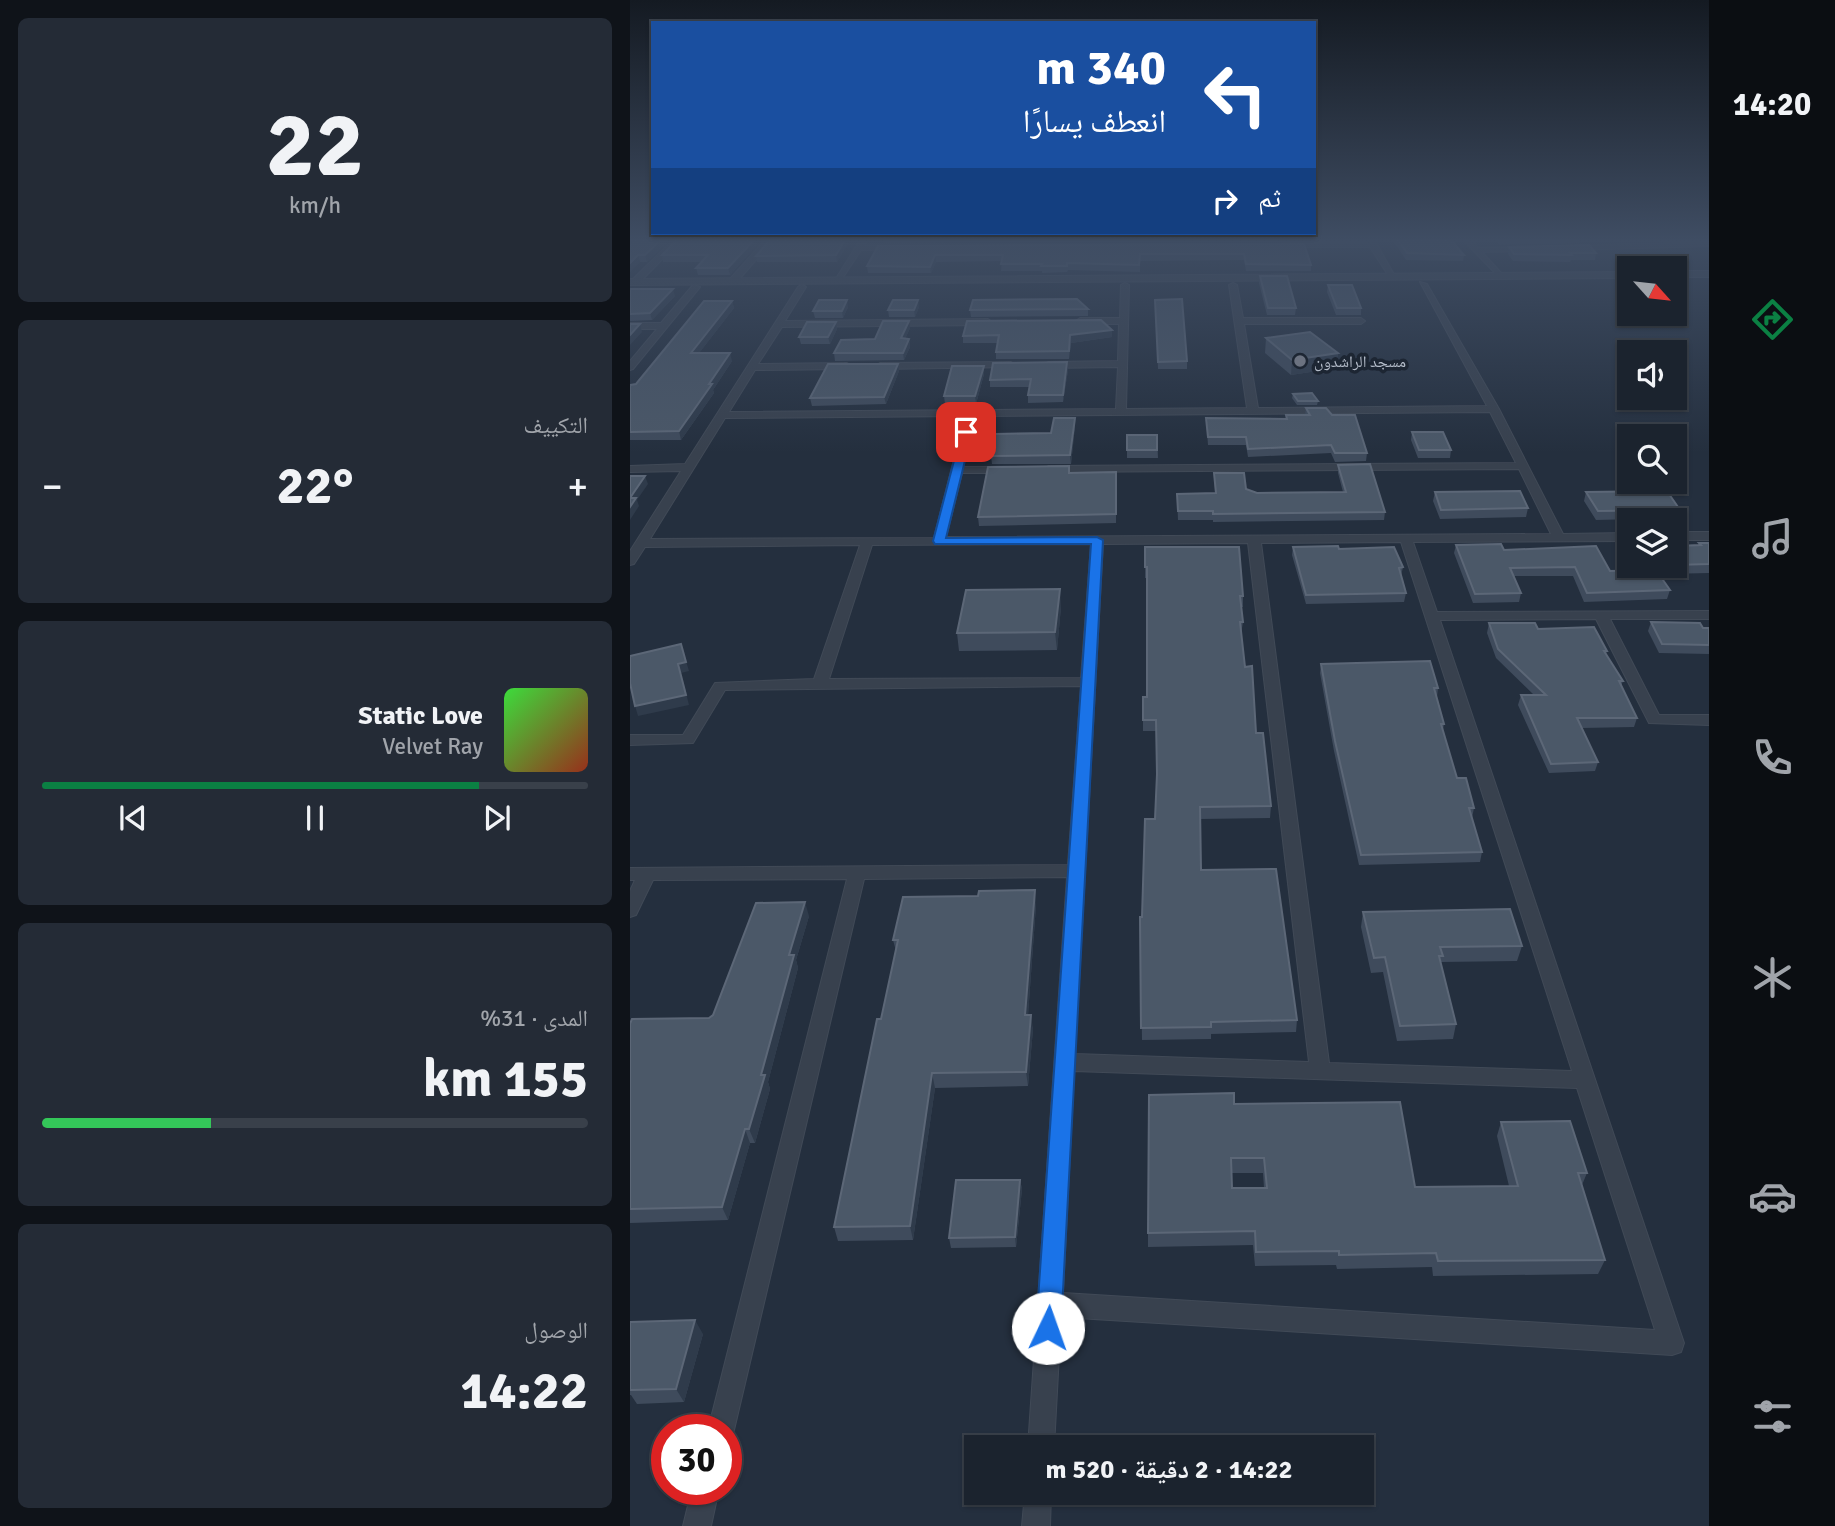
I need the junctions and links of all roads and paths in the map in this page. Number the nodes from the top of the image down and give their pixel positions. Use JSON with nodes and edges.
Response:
{"nodes":[{"id":1,"x":676,"y":311,"type":"edge"},
{"id":2,"x":787,"y":311,"type":"edge"},
{"id":3,"x":1124,"y":311,"type":"edge"},
{"id":4,"x":1237,"y":311,"type":"edge"},
{"id":5,"x":1438,"y":311,"type":"edge"},
{"id":6,"x":1068,"y":321,"type":"edge"},
{"id":7,"x":1124,"y":321,"type":"junction"},
{"id":8,"x":1238,"y":321,"type":"junction"},
{"id":9,"x":1361,"y":321,"type":"dead end"},
{"id":10,"x":999,"y":322,"type":"edge"},
{"id":11,"x":779,"y":324,"type":"junction"},
{"id":12,"x":630,"y":326,"type":"edge"},
{"id":13,"x":664,"y":326,"type":"junction"},
{"id":14,"x":1122,"y":364,"type":"junction"},
{"id":15,"x":1026,"y":365,"type":"edge"},
{"id":16,"x":1040,"y":365,"type":"edge"},
{"id":17,"x":862,"y":366,"type":"edge"},
{"id":18,"x":875,"y":366,"type":"edge"},
{"id":19,"x":630,"y":367,"type":"edge"},
{"id":20,"x":752,"y":367,"type":"junction"},
{"id":21,"x":1494,"y":409,"type":"junction"},
{"id":22,"x":1253,"y":411,"type":"junction"},
{"id":23,"x":1121,"y":412,"type":"junction"},
{"id":24,"x":971,"y":413,"type":"junction"},
{"id":25,"x":722,"y":415,"type":"junction"},
{"id":26,"x":1523,"y":466,"type":"junction"},
{"id":27,"x":689,"y":467,"type":"junction"},
{"id":28,"x":630,"y":468,"type":"edge"},
{"id":29,"x":1040,"y":469,"type":"edge"},
{"id":30,"x":957,"y":470,"type":"junction"},
{"id":31,"x":1026,"y":470,"type":"edge"},
{"id":32,"x":1687,"y":536,"type":"edge"},
{"id":33,"x":1709,"y":536,"type":"edge"},
{"id":34,"x":1559,"y":537,"type":"junction"},
{"id":35,"x":1617,"y":537,"type":"edge"},
{"id":36,"x":1406,"y":538,"type":"junction"},
{"id":37,"x":1254,"y":539,"type":"junction"},
{"id":38,"x":1097,"y":540,"type":"junction"},
{"id":39,"x":939,"y":541,"type":"junction"},
{"id":40,"x":867,"y":542,"type":"junction"},
{"id":41,"x":642,"y":543,"type":"junction"},
{"id":42,"x":630,"y":561,"type":"edge"},
{"id":43,"x":1432,"y":615,"type":"junction"},
{"id":44,"x":1601,"y":615,"type":"junction"},
{"id":45,"x":1709,"y":615,"type":"edge"},
{"id":46,"x":1088,"y":682,"type":"junction"},
{"id":47,"x":820,"y":683,"type":"junction"},
{"id":48,"x":1709,"y":720,"type":"edge"},
{"id":49,"x":630,"y":740,"type":"edge"},
{"id":50,"x":1077,"y":871,"type":"junction"},
{"id":51,"x":858,"y":873,"type":"junction"},
{"id":52,"x":638,"y":874,"type":"edge"},
{"id":53,"x":630,"y":910,"type":"edge"},
{"id":54,"x":1065,"y":1062,"type":"junction"},
{"id":55,"x":1320,"y":1070,"type":"junction"},
{"id":56,"x":1585,"y":1080,"type":"junction"},
{"id":57,"x":1050,"y":1304,"type":"junction"},
{"id":58,"x":725,"y":1414,"type":"edge"},
{"id":59,"x":1042,"y":1435,"type":"edge"},
{"id":60,"x":702,"y":1505,"type":"edge"},
{"id":61,"x":1037,"y":1505,"type":"edge"},
{"id":62,"x":697,"y":1526,"type":"edge"},
{"id":63,"x":1036,"y":1526,"type":"edge"}],
"edges":[{"from":1,"to":13,"type":"street"},
{"from":2,"to":11,"type":"street"},
{"from":3,"to":7,"type":"street"},
{"from":4,"to":8,"type":"street"},
{"from":5,"to":21,"type":"street"},
{"from":6,"to":7,"type":"street"},
{"from":7,"to":14,"type":"street"},
{"from":8,"to":9,"type":"street"},
{"from":8,"to":22,"type":"street"},
{"from":10,"to":11,"type":"street"},
{"from":11,"to":20,"type":"street"},
{"from":12,"to":13,"type":"street"},
{"from":13,"to":19,"type":"street"},
{"from":14,"to":16,"type":"street"},
{"from":14,"to":23,"type":"street"},
{"from":15,"to":18,"type":"street"},
{"from":17,"to":20,"type":"street"},
{"from":20,"to":25,"type":"street"},
{"from":21,"to":22,"type":"street"},
{"from":21,"to":26,"type":"street"},
{"from":22,"to":23,"type":"street"},
{"from":23,"to":24,"type":"street"},
{"from":24,"to":25,"type":"street"},
{"from":24,"to":30,"type":"street"},
{"from":25,"to":27,"type":"street"},
{"from":26,"to":29,"type":"street"},
{"from":26,"to":34,"type":"street"},
{"from":27,"to":28,"type":"street"},
{"from":27,"to":41,"type":"street"},
{"from":30,"to":31,"type":"street"},
{"from":30,"to":39,"type":"street"},
{"from":32,"to":33,"type":"street"},
{"from":34,"to":35,"type":"street"},
{"from":34,"to":36,"type":"street"},
{"from":36,"to":37,"type":"street"},
{"from":36,"to":43,"type":"street"},
{"from":37,"to":38,"type":"street"},
{"from":37,"to":55,"type":"street"},
{"from":38,"to":39,"type":"street"},
{"from":38,"to":46,"type":"street"},
{"from":39,"to":40,"type":"street"},
{"from":40,"to":41,"type":"street"},
{"from":40,"to":47,"type":"street"},
{"from":41,"to":42,"type":"street"},
{"from":43,"to":44,"type":"street"},
{"from":43,"to":56,"type":"street"},
{"from":44,"to":45,"type":"street"},
{"from":44,"to":48,"type":"street"},
{"from":46,"to":47,"type":"street"},
{"from":46,"to":50,"type":"street"},
{"from":47,"to":49,"type":"street"},
{"from":50,"to":51,"type":"street"},
{"from":50,"to":54,"type":"street"},
{"from":51,"to":52,"type":"street"},
{"from":51,"to":58,"type":"street"},
{"from":52,"to":53,"type":"street"},
{"from":54,"to":55,"type":"street"},
{"from":54,"to":57,"type":"street"},
{"from":55,"to":56,"type":"street"},
{"from":56,"to":57,"type":"street"},
{"from":57,"to":59,"type":"street"},
{"from":60,"to":62,"type":"street"},
{"from":61,"to":63,"type":"street"}]}
